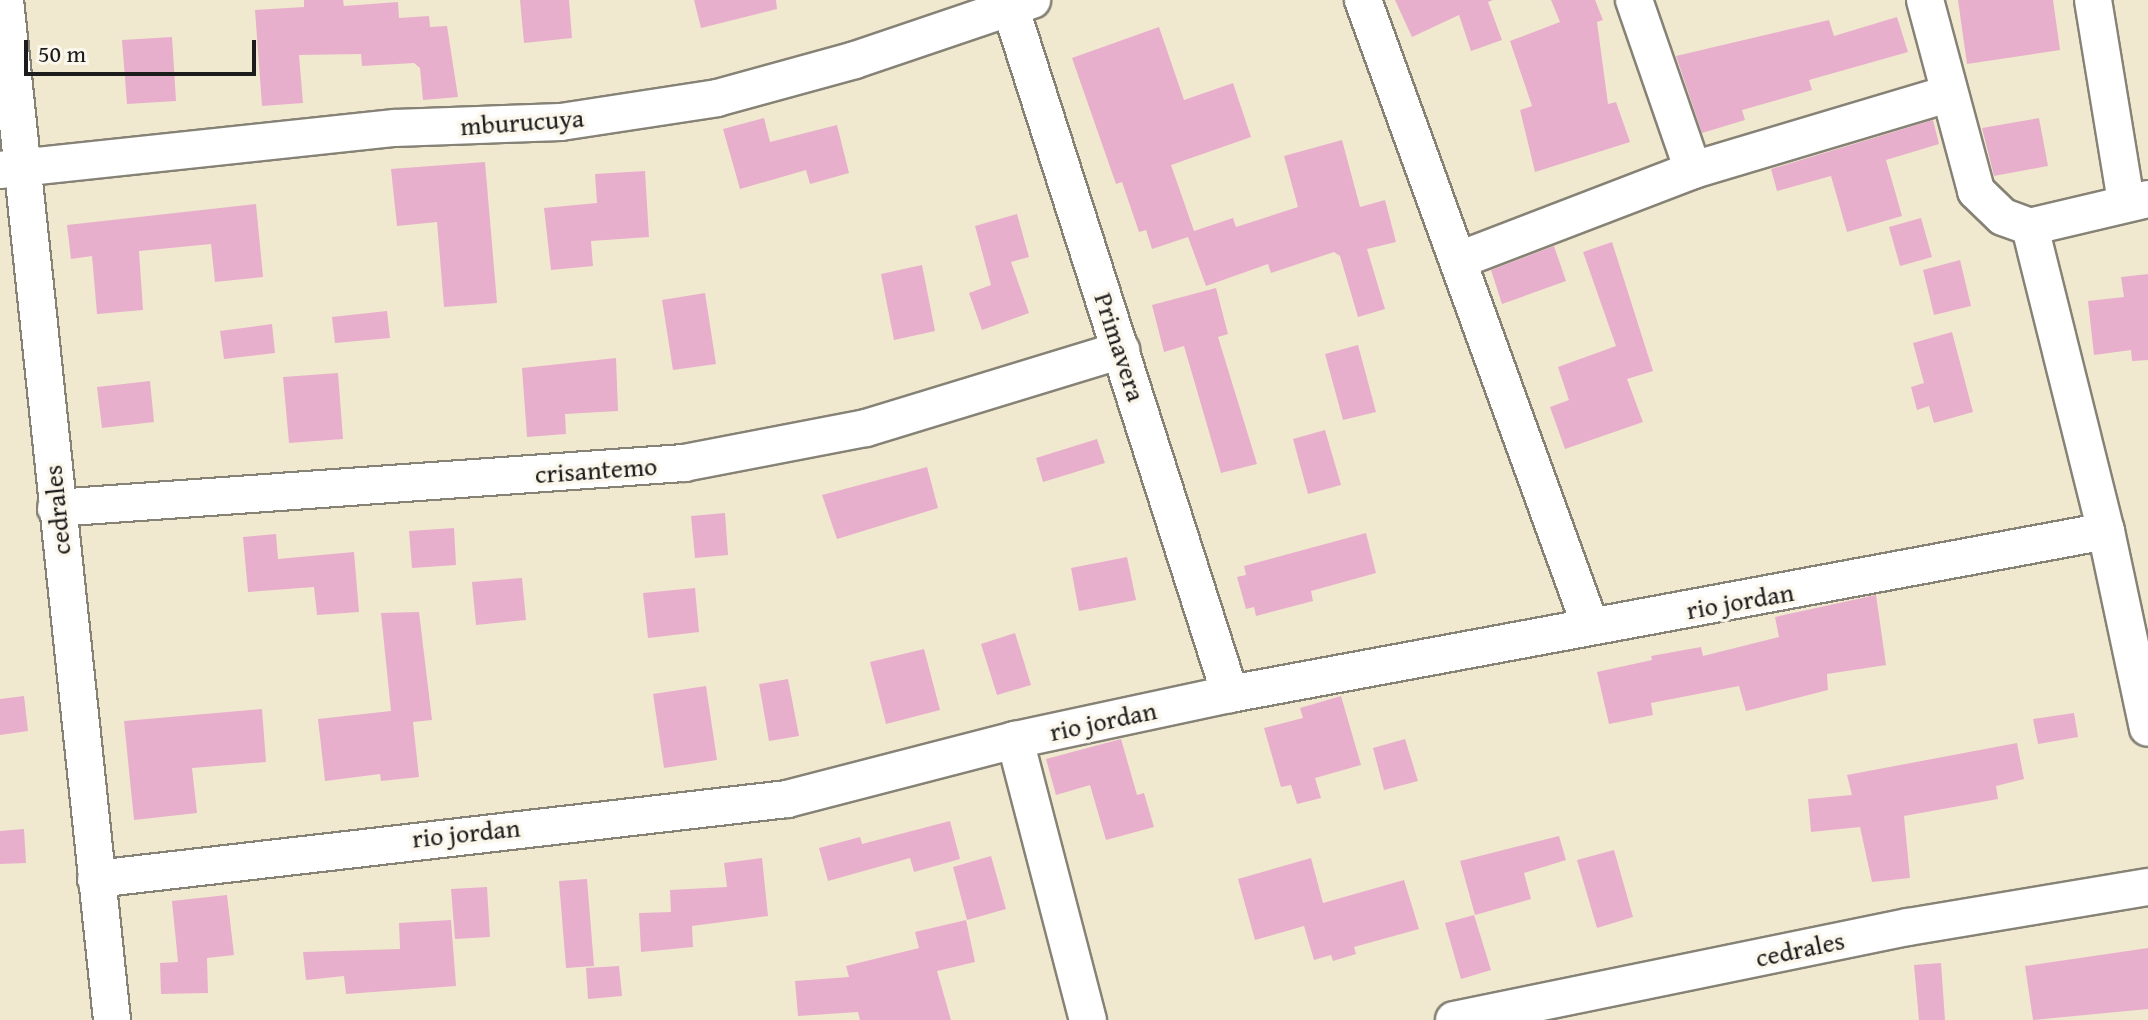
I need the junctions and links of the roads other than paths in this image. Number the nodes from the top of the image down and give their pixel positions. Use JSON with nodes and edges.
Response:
{"nodes":[{"id":1,"x":5,"y":0,"type":"edge"},
{"id":2,"x":1363,"y":0,"type":"edge"},
{"id":3,"x":1634,"y":0,"type":"edge"},
{"id":4,"x":1925,"y":0,"type":"edge"},
{"id":5,"x":2093,"y":0,"type":"edge"},
{"id":6,"x":1017,"y":2,"type":"edge"},
{"id":7,"x":1948,"y":94,"type":"junction"},
{"id":8,"x":10,"y":169,"type":"edge"},
{"id":9,"x":1693,"y":170,"type":"junction"},
{"id":10,"x":2137,"y":200,"type":"edge"},
{"id":11,"x":2030,"y":227,"type":"junction"},
{"id":12,"x":1459,"y":260,"type":"junction"},
{"id":13,"x":1121,"y":350,"type":"junction"},
{"id":14,"x":56,"y":508,"type":"junction"},
{"id":15,"x":2106,"y":531,"type":"junction"},
{"id":16,"x":1590,"y":625,"type":"junction"},
{"id":17,"x":1230,"y":694,"type":"junction"},
{"id":18,"x":2148,"y":728,"type":"edge"},
{"id":19,"x":1015,"y":740,"type":"junction"},
{"id":20,"x":96,"y":879,"type":"junction"},
{"id":21,"x":2148,"y":887,"type":"edge"},
{"id":22,"x":112,"y":1020,"type":"edge"},
{"id":23,"x":1088,"y":1020,"type":"edge"},
{"id":24,"x":1454,"y":1020,"type":"edge"}],
"edges":[{"from":1,"to":8,"type":"street","name":"cedrales"},
{"from":2,"to":12,"type":"street"},
{"from":3,"to":9,"type":"street"},
{"from":4,"to":7,"type":"street"},
{"from":5,"to":10,"type":"street"},
{"from":6,"to":8,"type":"street","name":"mburucuya"},
{"from":6,"to":13,"type":"street","name":"Primavera"},
{"from":7,"to":9,"type":"street"},
{"from":7,"to":11,"type":"street"},
{"from":8,"to":14,"type":"street","name":"cedrales"},
{"from":9,"to":12,"type":"street"},
{"from":10,"to":11,"type":"street"},
{"from":11,"to":15,"type":"street"},
{"from":12,"to":16,"type":"street"},
{"from":13,"to":14,"type":"street","name":"crisantemo"},
{"from":13,"to":17,"type":"street","name":"Primavera"},
{"from":14,"to":20,"type":"street","name":"cedrales"},
{"from":15,"to":16,"type":"street","name":"rio jordan"},
{"from":15,"to":18,"type":"street"},
{"from":16,"to":17,"type":"street","name":"rio jordan"},
{"from":17,"to":19,"type":"street","name":"rio jordan"},
{"from":19,"to":20,"type":"street","name":"rio jordan"},
{"from":19,"to":23,"type":"street"},
{"from":20,"to":22,"type":"street","name":"cedrales"},
{"from":21,"to":24,"type":"street","name":"cedrales"}]}
